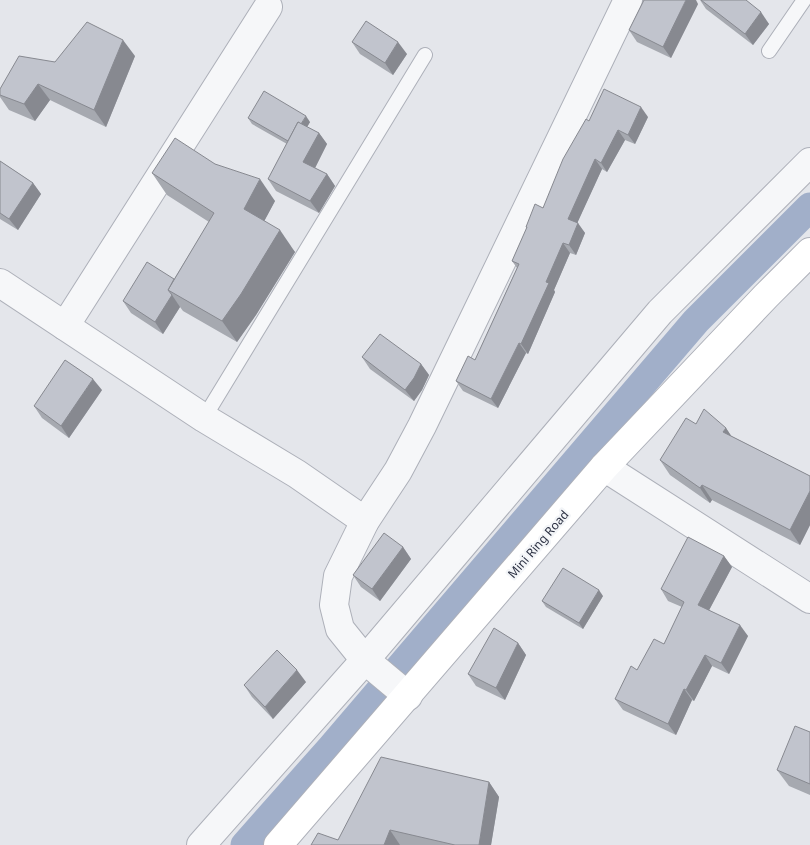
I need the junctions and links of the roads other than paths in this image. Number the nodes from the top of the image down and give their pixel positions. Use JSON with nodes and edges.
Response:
{"nodes":[{"id":1,"x":628,"y":0,"type":"edge"},
{"id":2,"x":804,"y":0,"type":"edge"},
{"id":3,"x":268,"y":7,"type":"dead end"},
{"id":4,"x":769,"y":51,"type":"dead end"},
{"id":5,"x":425,"y":55,"type":"dead end"},
{"id":6,"x":810,"y":162,"type":"edge"},
{"id":7,"x":810,"y":252,"type":"edge"},
{"id":8,"x":0,"y":283,"type":"edge"},
{"id":9,"x":65,"y":326,"type":"junction"},
{"id":10,"x":204,"y":418,"type":"junction"},
{"id":11,"x":604,"y":467,"type":"junction"},
{"id":12,"x":365,"y":521,"type":"junction"},
{"id":13,"x":810,"y":599,"type":"edge"},
{"id":14,"x":372,"y":666,"type":"junction"},
{"id":15,"x":408,"y":696,"type":"junction"},
{"id":16,"x":201,"y":845,"type":"edge"},
{"id":17,"x":278,"y":845,"type":"edge"}],
"edges":[{"from":1,"to":12,"type":"street"},
{"from":2,"to":4,"type":"lane"},
{"from":3,"to":9,"type":"street"},
{"from":5,"to":10,"type":"lane"},
{"from":6,"to":14,"type":"street"},
{"from":7,"to":11,"type":"main road","name":"Mini Ring Road"},
{"from":8,"to":9,"type":"street"},
{"from":9,"to":10,"type":"street"},
{"from":10,"to":12,"type":"street"},
{"from":11,"to":13,"type":"street"},
{"from":11,"to":15,"type":"main road","name":"Mini Ring Road"},
{"from":12,"to":14,"type":"street"},
{"from":14,"to":15,"type":"street"},
{"from":14,"to":16,"type":"street"},
{"from":15,"to":17,"type":"main road","name":"Mini Ring Road"}]}
